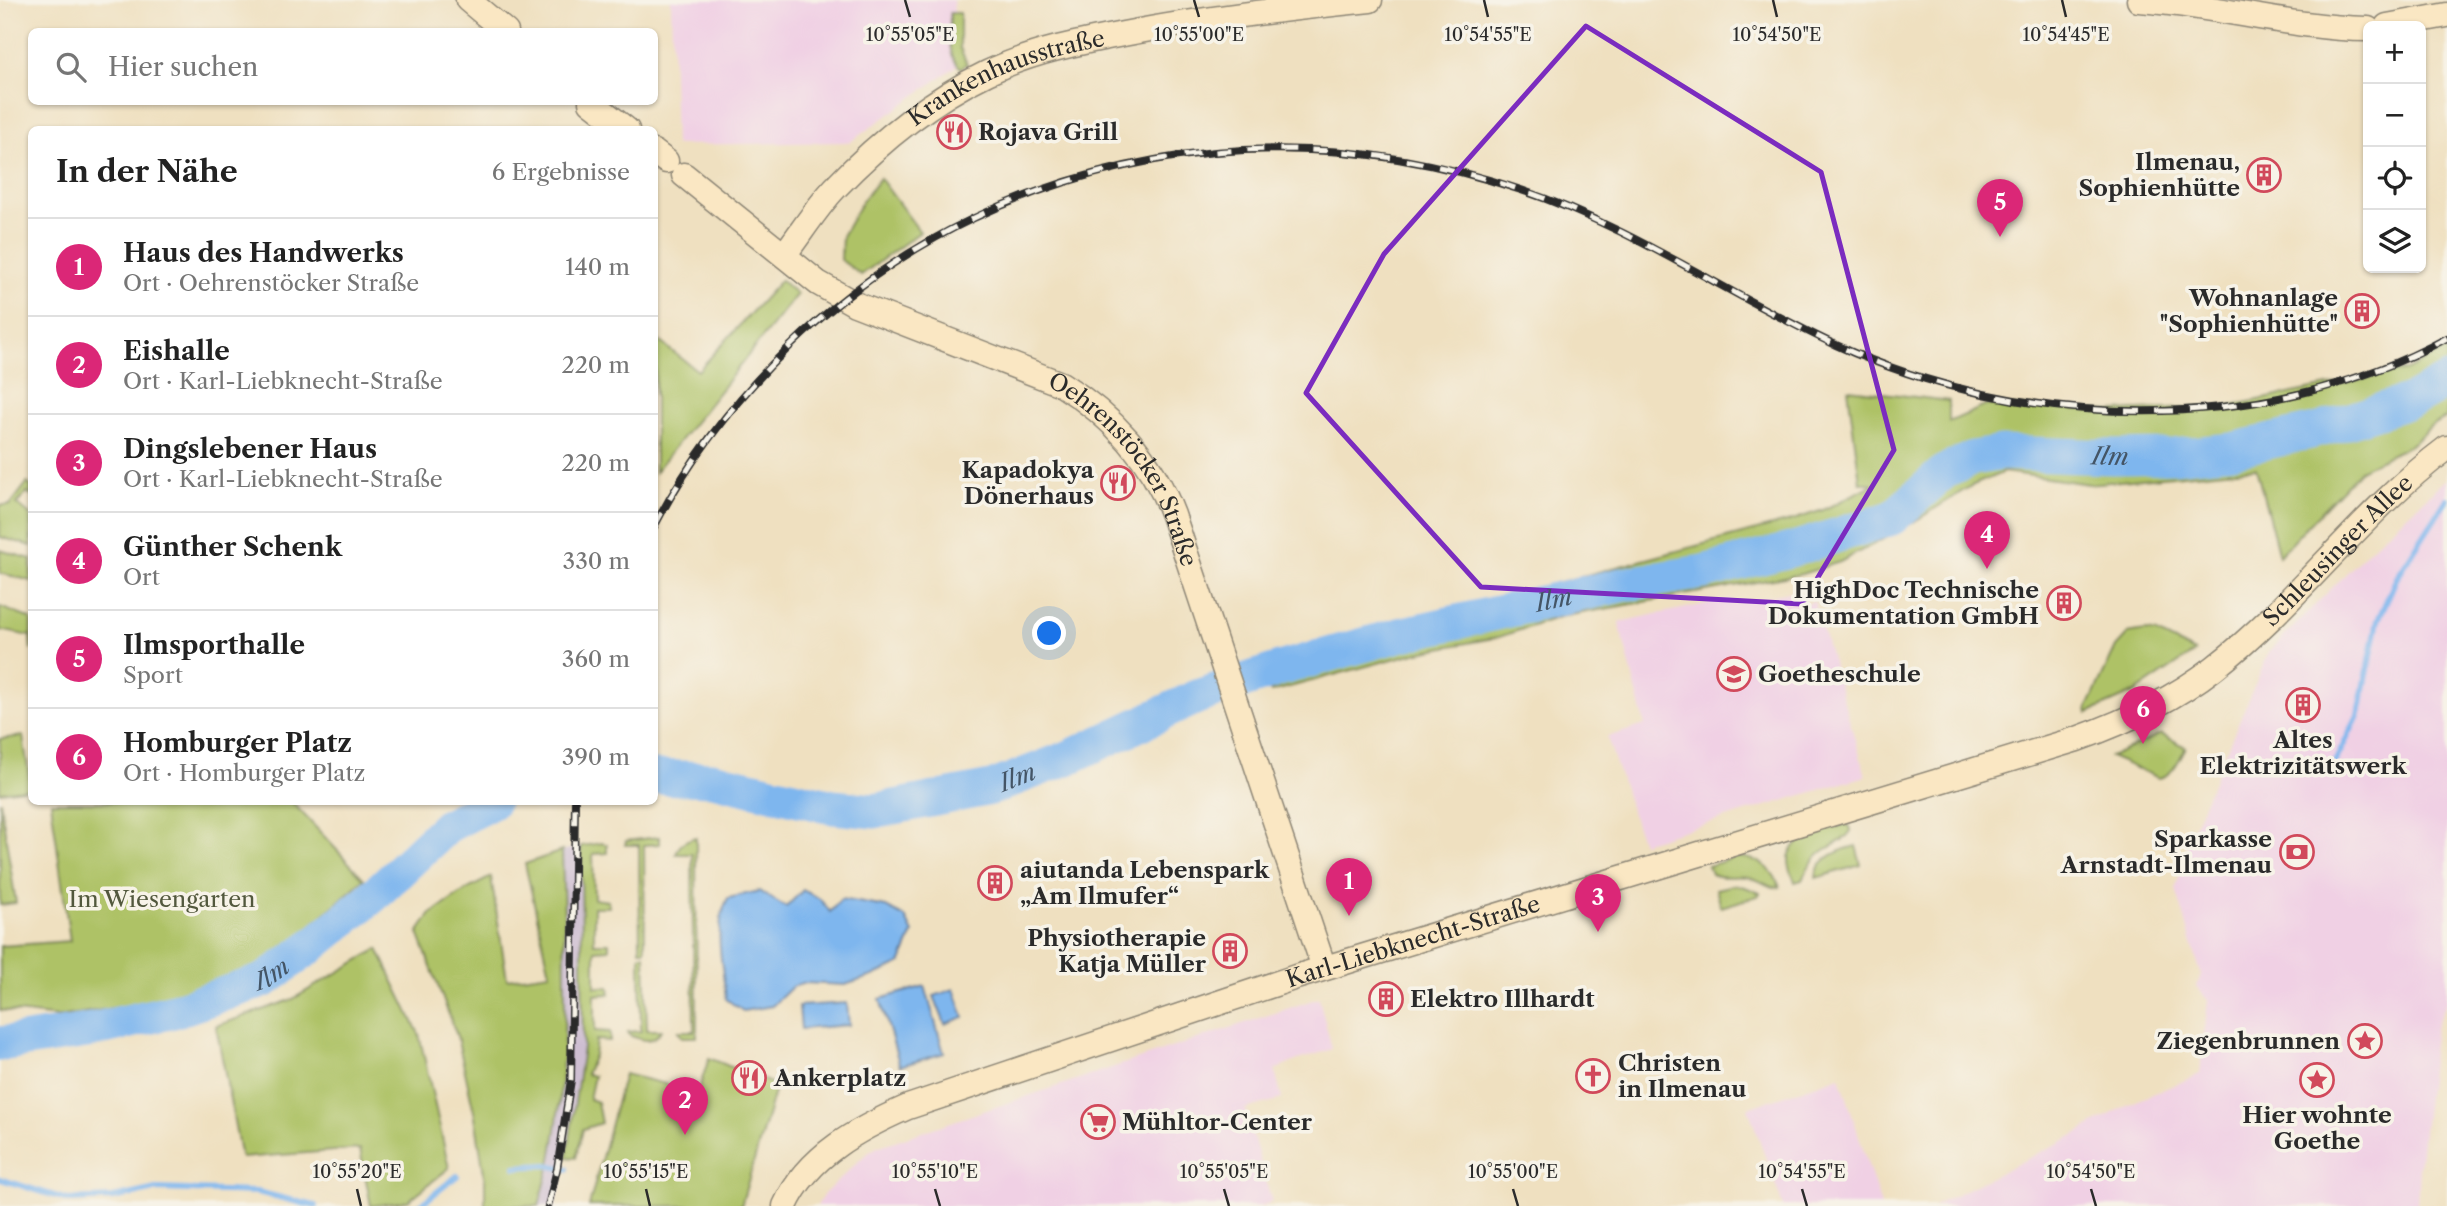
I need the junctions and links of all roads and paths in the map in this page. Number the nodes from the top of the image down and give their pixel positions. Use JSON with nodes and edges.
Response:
{"nodes":[{"id":1,"x":468,"y":0,"type":"edge"},
{"id":2,"x":1370,"y":0,"type":"edge"},
{"id":3,"x":2138,"y":0,"type":"edge"},
{"id":4,"x":2447,"y":15,"type":"edge"},
{"id":5,"x":2414,"y":21,"type":"edge"},
{"id":6,"x":501,"y":28,"type":"edge"},
{"id":7,"x":2363,"y":29,"type":"edge"},
{"id":8,"x":595,"y":105,"type":"edge"},
{"id":9,"x":622,"y":126,"type":"edge"},
{"id":10,"x":668,"y":163,"type":"edge"},
{"id":11,"x":784,"y":255,"type":"junction"},
{"id":12,"x":2447,"y":448,"type":"edge"},
{"id":13,"x":2077,"y":739,"type":"joint"},
{"id":14,"x":1324,"y":968,"type":"junction"},
{"id":15,"x":785,"y":1206,"type":"edge"}],
"edges":[{"from":1,"to":6,"type":"street"},
{"from":2,"to":11,"type":"street","name":"Krankenhausstraße"},
{"from":3,"to":7,"type":"street"},
{"from":4,"to":5,"type":"street"},
{"from":8,"to":9,"type":"street"},
{"from":10,"to":11,"type":"street","name":"Oehrenstöcker Straße"},
{"from":11,"to":14,"type":"street","name":"Oehrenstöcker Straße"},
{"from":12,"to":13,"type":"street","name":"Schleusinger Allee"},
{"from":13,"to":14,"type":"street","name":"Karl-Liebknecht-Straße"},
{"from":14,"to":15,"type":"street","name":"Karl-Liebknecht-Straße"}]}
